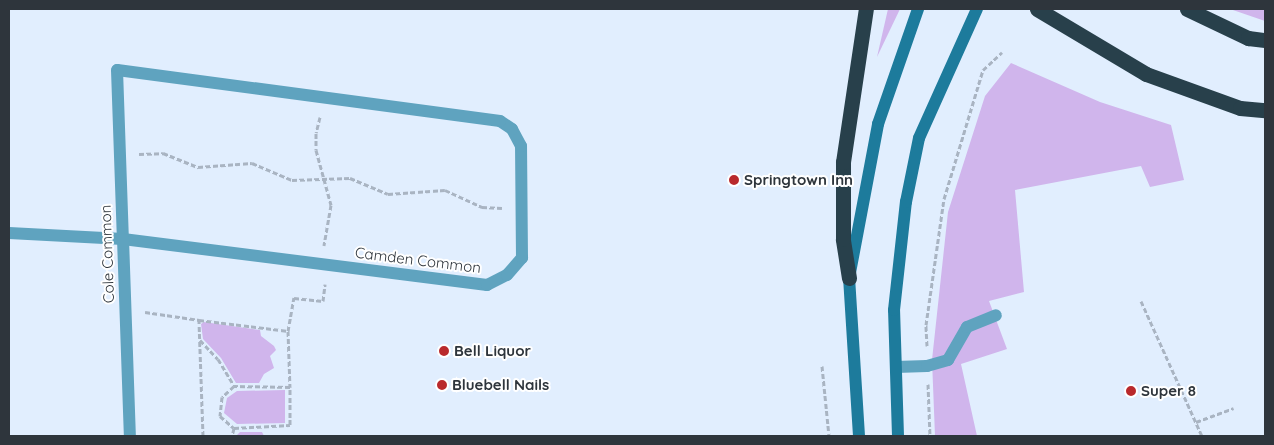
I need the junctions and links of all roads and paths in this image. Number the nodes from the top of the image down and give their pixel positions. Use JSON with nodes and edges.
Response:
{"nodes":[{"id":1,"x":866,"y":9,"type":"edge"},
{"id":2,"x":918,"y":9,"type":"edge"},
{"id":3,"x":977,"y":9,"type":"edge"},
{"id":4,"x":1037,"y":9,"type":"edge"},
{"id":5,"x":1187,"y":9,"type":"edge"},
{"id":6,"x":1265,"y":40,"type":"edge"},
{"id":7,"x":1002,"y":52,"type":"dead end"},
{"id":8,"x":117,"y":70,"type":"joint"},
{"id":9,"x":322,"y":97,"type":"junction"},
{"id":10,"x":1265,"y":110,"type":"edge"},
{"id":11,"x":139,"y":162,"type":"dead end"},
{"id":12,"x":324,"y":178,"type":"junction"},
{"id":13,"x":523,"y":209,"type":"junction"},
{"id":14,"x":9,"y":233,"type":"edge"},
{"id":15,"x":123,"y":239,"type":"junction"},
{"id":16,"x":327,"y":265,"type":"junction"},
{"id":17,"x":849,"y":278,"type":"junction"},
{"id":18,"x":1140,"y":301,"type":"dead end"},
{"id":19,"x":142,"y":302,"type":"dead end"},
{"id":20,"x":996,"y":315,"type":"dead end"},
{"id":21,"x":199,"y":320,"type":"junction"},
{"id":22,"x":288,"y":331,"type":"junction"},
{"id":23,"x":200,"y":340,"type":"junction"},
{"id":24,"x":822,"y":366,"type":"dead end"},
{"id":25,"x":927,"y":366,"type":"junction"},
{"id":26,"x":896,"y":367,"type":"junction"},
{"id":27,"x":234,"y":386,"type":"junction"},
{"id":28,"x":290,"y":387,"type":"junction"},
{"id":29,"x":1234,"y":408,"type":"dead end"},
{"id":30,"x":1196,"y":422,"type":"junction"},
{"id":31,"x":234,"y":428,"type":"junction"},
{"id":32,"x":130,"y":436,"type":"edge"},
{"id":33,"x":203,"y":436,"type":"edge"},
{"id":34,"x":232,"y":436,"type":"edge"},
{"id":35,"x":829,"y":436,"type":"edge"},
{"id":36,"x":859,"y":436,"type":"edge"},
{"id":37,"x":898,"y":436,"type":"edge"},
{"id":38,"x":930,"y":436,"type":"edge"},
{"id":39,"x":1202,"y":436,"type":"edge"}],
"edges":[{"from":1,"to":17,"type":"highway"},
{"from":2,"to":17,"type":"street"},
{"from":3,"to":26,"type":"street"},
{"from":4,"to":10,"type":"highway"},
{"from":5,"to":6,"type":"highway"},
{"from":7,"to":25,"type":"path"},
{"from":8,"to":9,"type":"street","name":"Camden Common"},
{"from":8,"to":15,"type":"street","name":"Cole Common"},
{"from":9,"to":12,"type":"path"},
{"from":9,"to":13,"type":"street","name":"Camden Common"},
{"from":11,"to":12,"type":"path"},
{"from":12,"to":13,"type":"path"},
{"from":12,"to":16,"type":"path"},
{"from":13,"to":16,"type":"street","name":"Camden Common"},
{"from":14,"to":15,"type":"street","name":"Camden Common"},
{"from":15,"to":16,"type":"street","name":"Camden Common"},
{"from":15,"to":32,"type":"street","name":"Cole Common"},
{"from":16,"to":22,"type":"path"},
{"from":17,"to":36,"type":"street"},
{"from":18,"to":30,"type":"path"},
{"from":19,"to":21,"type":"path"},
{"from":20,"to":25,"type":"street"},
{"from":21,"to":22,"type":"path"},
{"from":21,"to":23,"type":"path"},
{"from":22,"to":28,"type":"path"},
{"from":23,"to":27,"type":"path"},
{"from":23,"to":33,"type":"path"},
{"from":24,"to":35,"type":"path"},
{"from":25,"to":26,"type":"street"},
{"from":25,"to":38,"type":"path"},
{"from":26,"to":37,"type":"street"},
{"from":27,"to":28,"type":"path"},
{"from":27,"to":31,"type":"path"},
{"from":28,"to":31,"type":"path"},
{"from":29,"to":30,"type":"path"},
{"from":30,"to":39,"type":"path"},
{"from":31,"to":34,"type":"path"}]}
